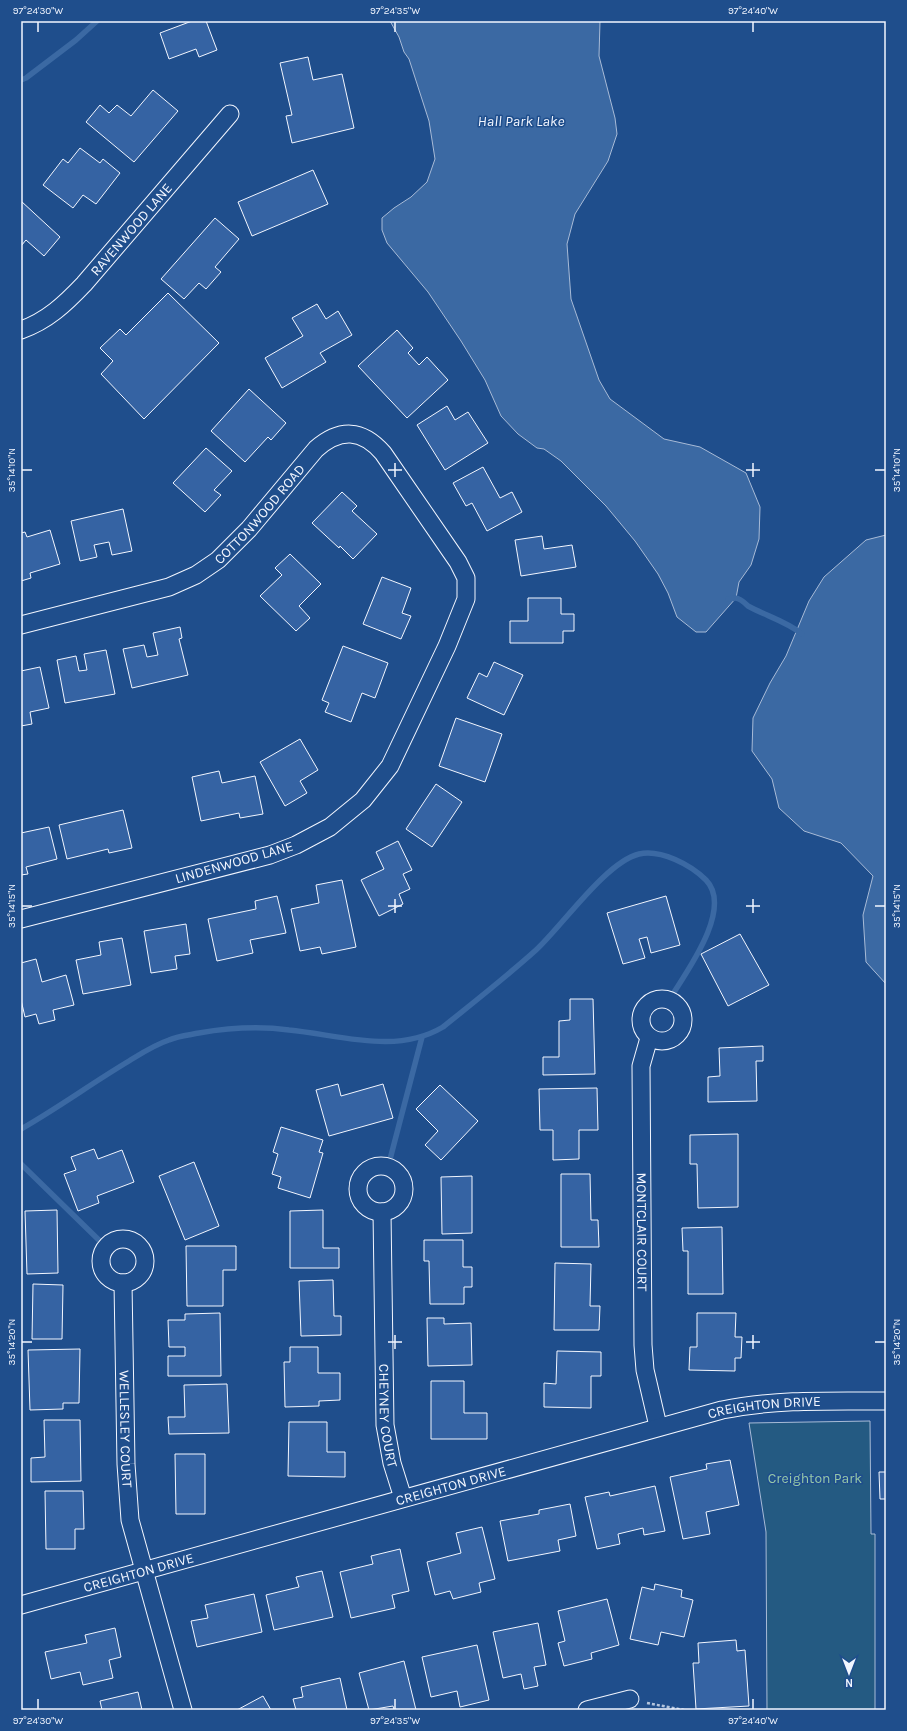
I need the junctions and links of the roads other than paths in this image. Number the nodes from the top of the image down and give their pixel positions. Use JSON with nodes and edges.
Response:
{"nodes":[{"id":1,"x":230,"y":114,"type":"dead end"},
{"id":2,"x":21,"y":330,"type":"edge"},
{"id":3,"x":444,"y":542,"type":"joint"},
{"id":4,"x":21,"y":625,"type":"edge"},
{"id":5,"x":21,"y":919,"type":"edge"},
{"id":6,"x":649,"y":1038,"type":"dead end"},
{"id":7,"x":382,"y":1212,"type":"dead end"},
{"id":8,"x":123,"y":1283,"type":"dead end"},
{"id":9,"x":886,"y":1401,"type":"edge"},
{"id":10,"x":658,"y":1426,"type":"junction"},
{"id":11,"x":403,"y":1498,"type":"junction"},
{"id":12,"x":144,"y":1572,"type":"junction"},
{"id":13,"x":21,"y":1605,"type":"edge"},
{"id":14,"x":630,"y":1700,"type":"road end"},
{"id":15,"x":183,"y":1710,"type":"edge"},
{"id":16,"x":588,"y":1710,"type":"edge"}],
"edges":[{"from":1,"to":2,"type":"street","name":"RAVENWOOD LANE"},
{"from":3,"to":4,"type":"street","name":"COTTONWOOD ROAD"},
{"from":3,"to":5,"type":"street","name":"LINDENWOOD LANE"},
{"from":6,"to":10,"type":"street","name":"MONTCLAIR COURT"},
{"from":7,"to":11,"type":"street","name":"CHEYNEY COURT"},
{"from":8,"to":12,"type":"street","name":"WELLESLEY COURT"},
{"from":9,"to":10,"type":"street","name":"CREIGHTON DRIVE"},
{"from":10,"to":11,"type":"street","name":"CREIGHTON DRIVE"},
{"from":11,"to":12,"type":"street","name":"CREIGHTON DRIVE"},
{"from":12,"to":13,"type":"street","name":"CREIGHTON DRIVE"},
{"from":12,"to":15,"type":"street","name":"WELLESLEY COURT"},
{"from":14,"to":16,"type":"street"}]}
